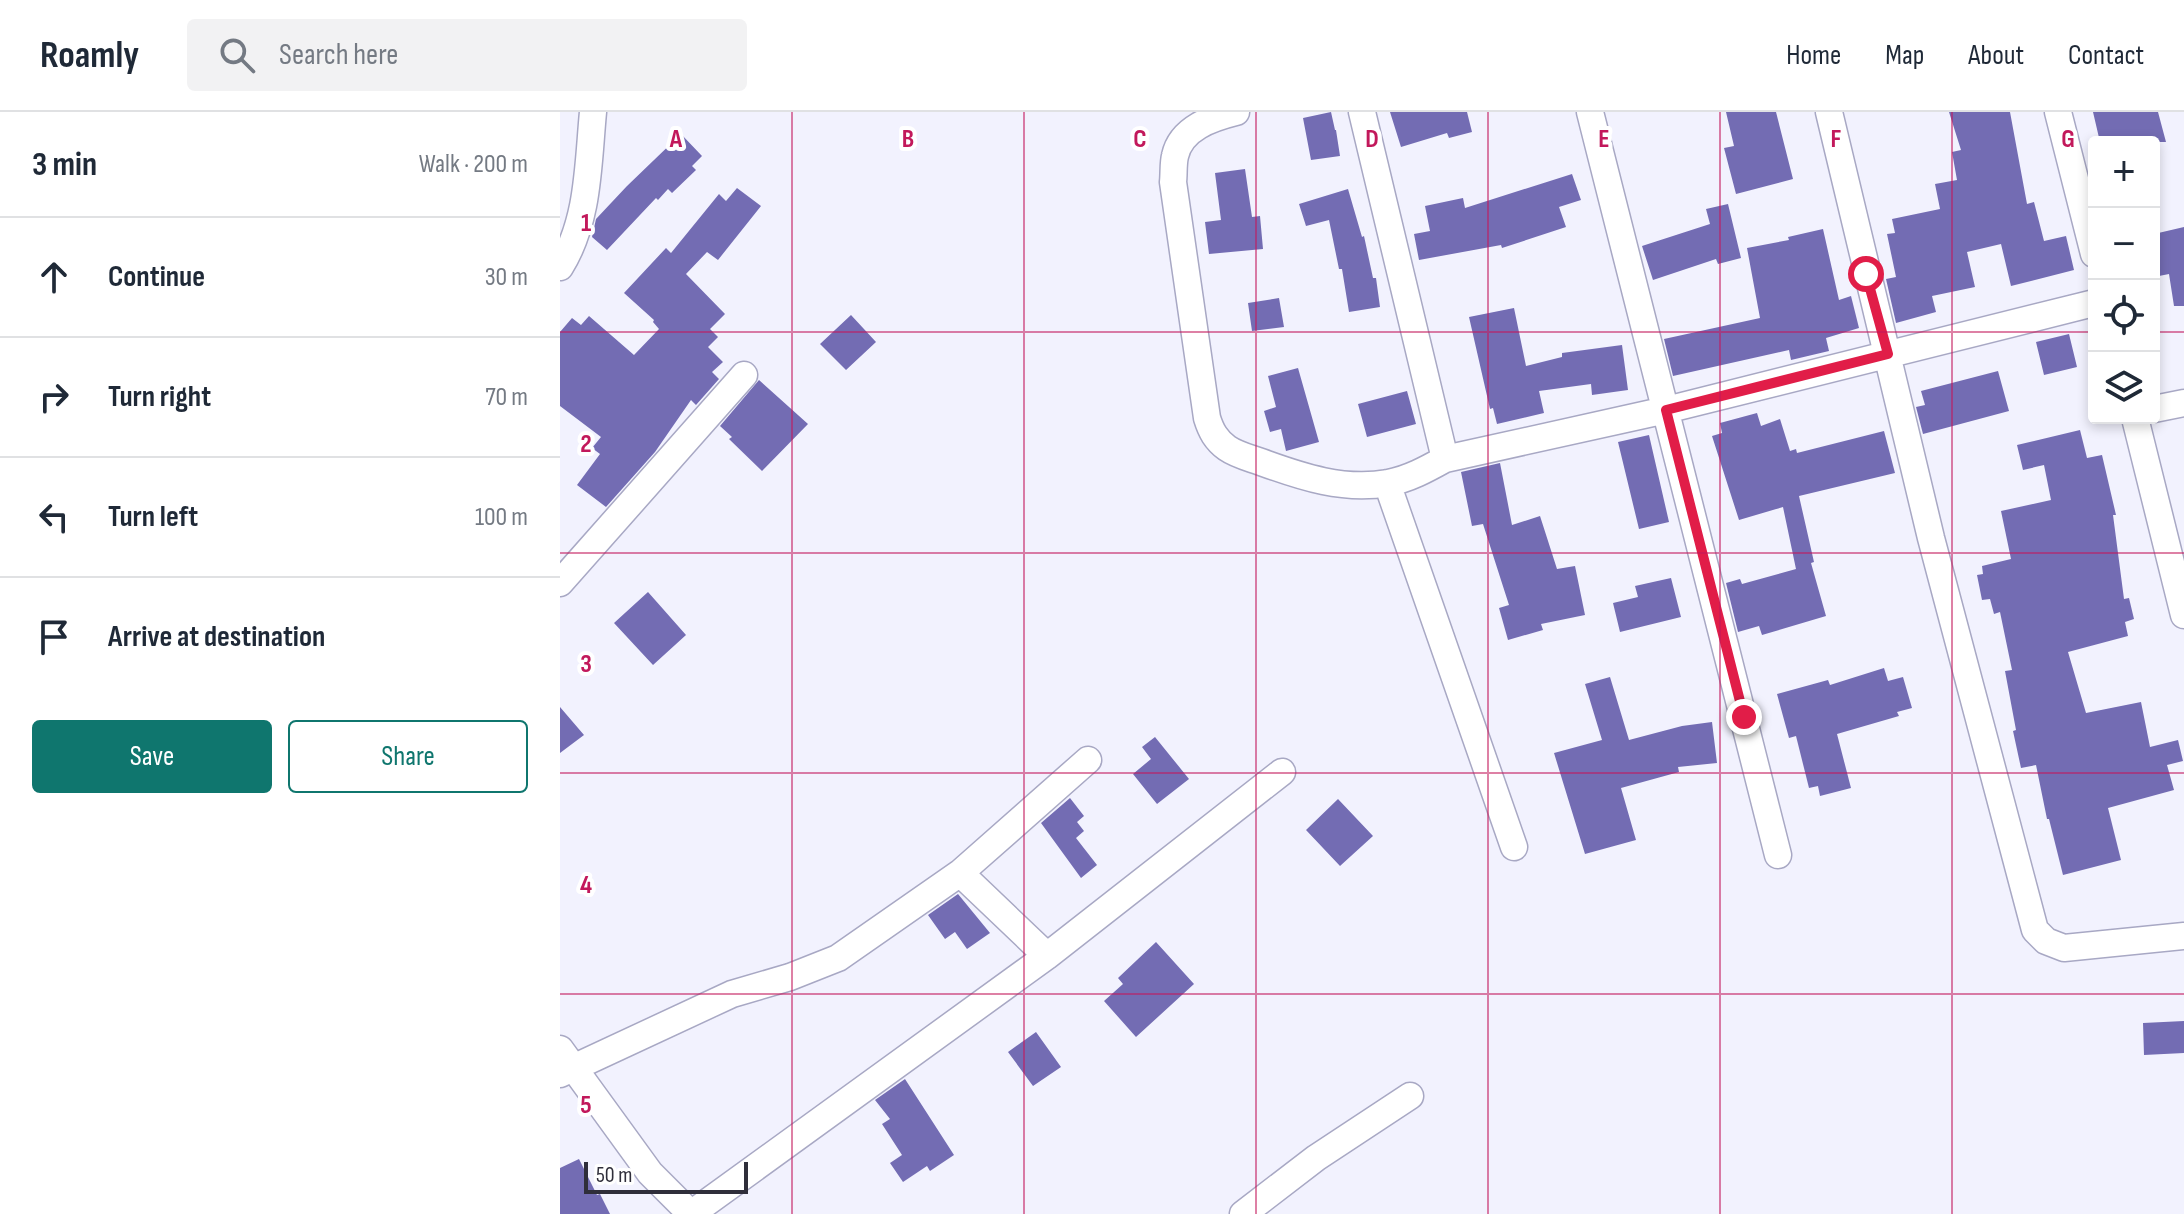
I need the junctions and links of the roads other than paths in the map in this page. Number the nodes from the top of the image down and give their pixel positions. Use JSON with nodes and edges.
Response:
{"nodes":[{"id":1,"x":593,"y":112,"type":"edge"},
{"id":2,"x":1236,"y":112,"type":"edge"},
{"id":3,"x":1362,"y":112,"type":"edge"},
{"id":4,"x":1590,"y":112,"type":"edge"},
{"id":5,"x":1829,"y":112,"type":"edge"},
{"id":6,"x":2058,"y":112,"type":"edge"},
{"id":7,"x":2088,"y":230,"type":"edge"},
{"id":8,"x":560,"y":267,"type":"edge"},
{"id":9,"x":2088,"y":304,"type":"edge"},
{"id":10,"x":1888,"y":354,"type":"junction"},
{"id":11,"x":744,"y":375,"type":"dead end"},
{"id":12,"x":2184,"y":403,"type":"edge"},
{"id":13,"x":2160,"y":408,"type":"edge"},
{"id":14,"x":1666,"y":410,"type":"junction"},
{"id":15,"x":2136,"y":424,"type":"edge"},
{"id":16,"x":1445,"y":459,"type":"junction"},
{"id":17,"x":1387,"y":483,"type":"junction"},
{"id":18,"x":560,"y":583,"type":"edge"},
{"id":19,"x":2184,"y":615,"type":"edge"},
{"id":20,"x":1088,"y":760,"type":"dead end"},
{"id":21,"x":1282,"y":772,"type":"dead end"},
{"id":22,"x":1514,"y":847,"type":"dead end"},
{"id":23,"x":1778,"y":855,"type":"dead end"},
{"id":24,"x":960,"y":873,"type":"junction"},
{"id":25,"x":2184,"y":936,"type":"edge"},
{"id":26,"x":1047,"y":956,"type":"junction"},
{"id":27,"x":565,"y":1064,"type":"edge"},
{"id":28,"x":1410,"y":1096,"type":"dead end"},
{"id":29,"x":691,"y":1214,"type":"edge"},
{"id":30,"x":1243,"y":1214,"type":"edge"}],
"edges":[{"from":1,"to":8,"type":"street"},
{"from":2,"to":17,"type":"street"},
{"from":3,"to":16,"type":"street"},
{"from":4,"to":14,"type":"street"},
{"from":5,"to":10,"type":"street"},
{"from":6,"to":7,"type":"street"},
{"from":9,"to":10,"type":"street"},
{"from":10,"to":14,"type":"street"},
{"from":10,"to":25,"type":"street"},
{"from":11,"to":18,"type":"street"},
{"from":12,"to":13,"type":"street"},
{"from":14,"to":16,"type":"street"},
{"from":14,"to":23,"type":"street"},
{"from":15,"to":19,"type":"street"},
{"from":16,"to":17,"type":"street"},
{"from":17,"to":22,"type":"street"},
{"from":20,"to":24,"type":"street"},
{"from":21,"to":26,"type":"street"},
{"from":24,"to":26,"type":"street"},
{"from":24,"to":27,"type":"street"},
{"from":26,"to":29,"type":"street"},
{"from":27,"to":29,"type":"street"},
{"from":28,"to":30,"type":"street"}]}
